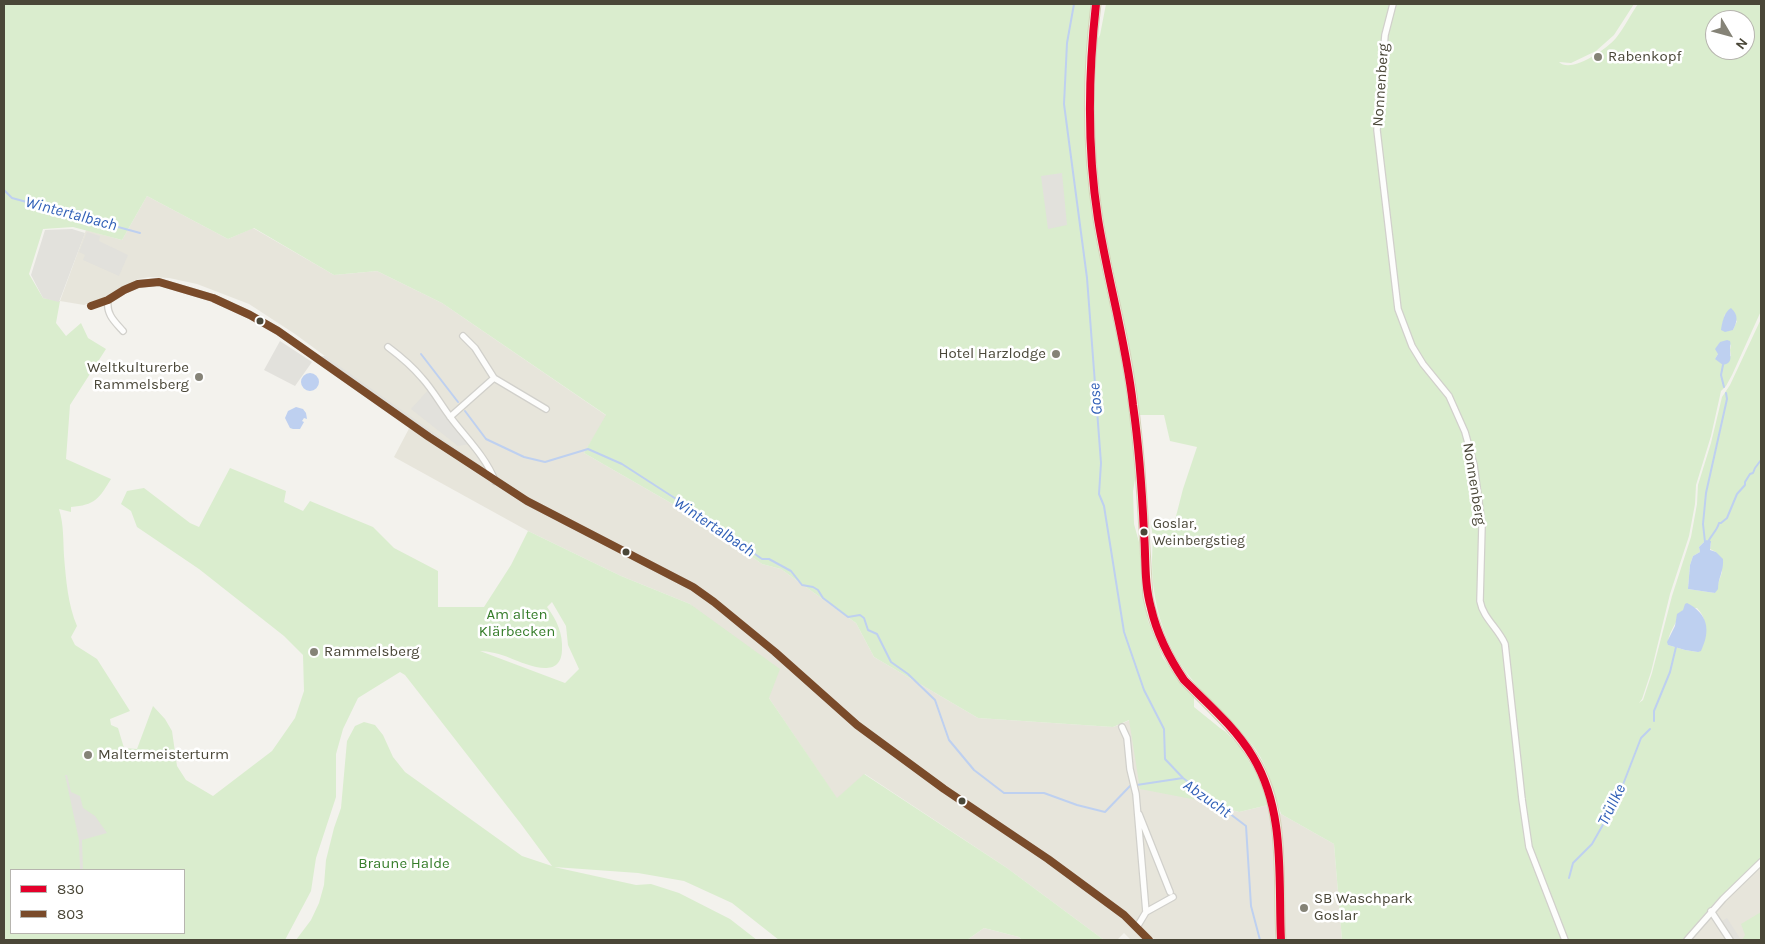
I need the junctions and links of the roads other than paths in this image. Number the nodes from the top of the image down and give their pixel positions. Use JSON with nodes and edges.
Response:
{"nodes":[{"id":1,"x":1096,"y":4,"type":"edge"},
{"id":2,"x":1392,"y":4,"type":"edge"},
{"id":3,"x":123,"y":331,"type":"dead end"},
{"id":4,"x":463,"y":336,"type":"dead end"},
{"id":5,"x":388,"y":347,"type":"dead end"},
{"id":6,"x":494,"y":378,"type":"junction"},
{"id":7,"x":546,"y":409,"type":"dead end"},
{"id":8,"x":450,"y":417,"type":"junction"},
{"id":9,"x":495,"y":481,"type":"junction"},
{"id":10,"x":1122,"y":727,"type":"dead end"},
{"id":11,"x":1137,"y":808,"type":"junction"},
{"id":12,"x":1761,"y":862,"type":"edge"},
{"id":13,"x":1711,"y":911,"type":"junction"},
{"id":14,"x":1146,"y":912,"type":"junction"},
{"id":15,"x":1136,"y":927,"type":"junction"},
{"id":16,"x":1149,"y":940,"type":"edge"},
{"id":17,"x":1281,"y":940,"type":"edge"},
{"id":18,"x":1565,"y":940,"type":"edge"},
{"id":19,"x":1688,"y":940,"type":"edge"},
{"id":20,"x":1730,"y":940,"type":"edge"}],
"edges":[{"from":1,"to":17,"type":"main road"},
{"from":2,"to":18,"type":"street","name":"Nonnenberg"},
{"from":3,"to":9,"type":"street"},
{"from":4,"to":6,"type":"street"},
{"from":5,"to":8,"type":"street"},
{"from":6,"to":7,"type":"street"},
{"from":6,"to":8,"type":"street"},
{"from":8,"to":9,"type":"street"},
{"from":9,"to":15,"type":"street"},
{"from":10,"to":11,"type":"street"},
{"from":11,"to":14,"type":"street"},
{"from":11,"to":14,"type":"street"},
{"from":12,"to":13,"type":"street"},
{"from":13,"to":19,"type":"street"},
{"from":13,"to":20,"type":"street"},
{"from":14,"to":15,"type":"street"},
{"from":15,"to":16,"type":"street"}]}
